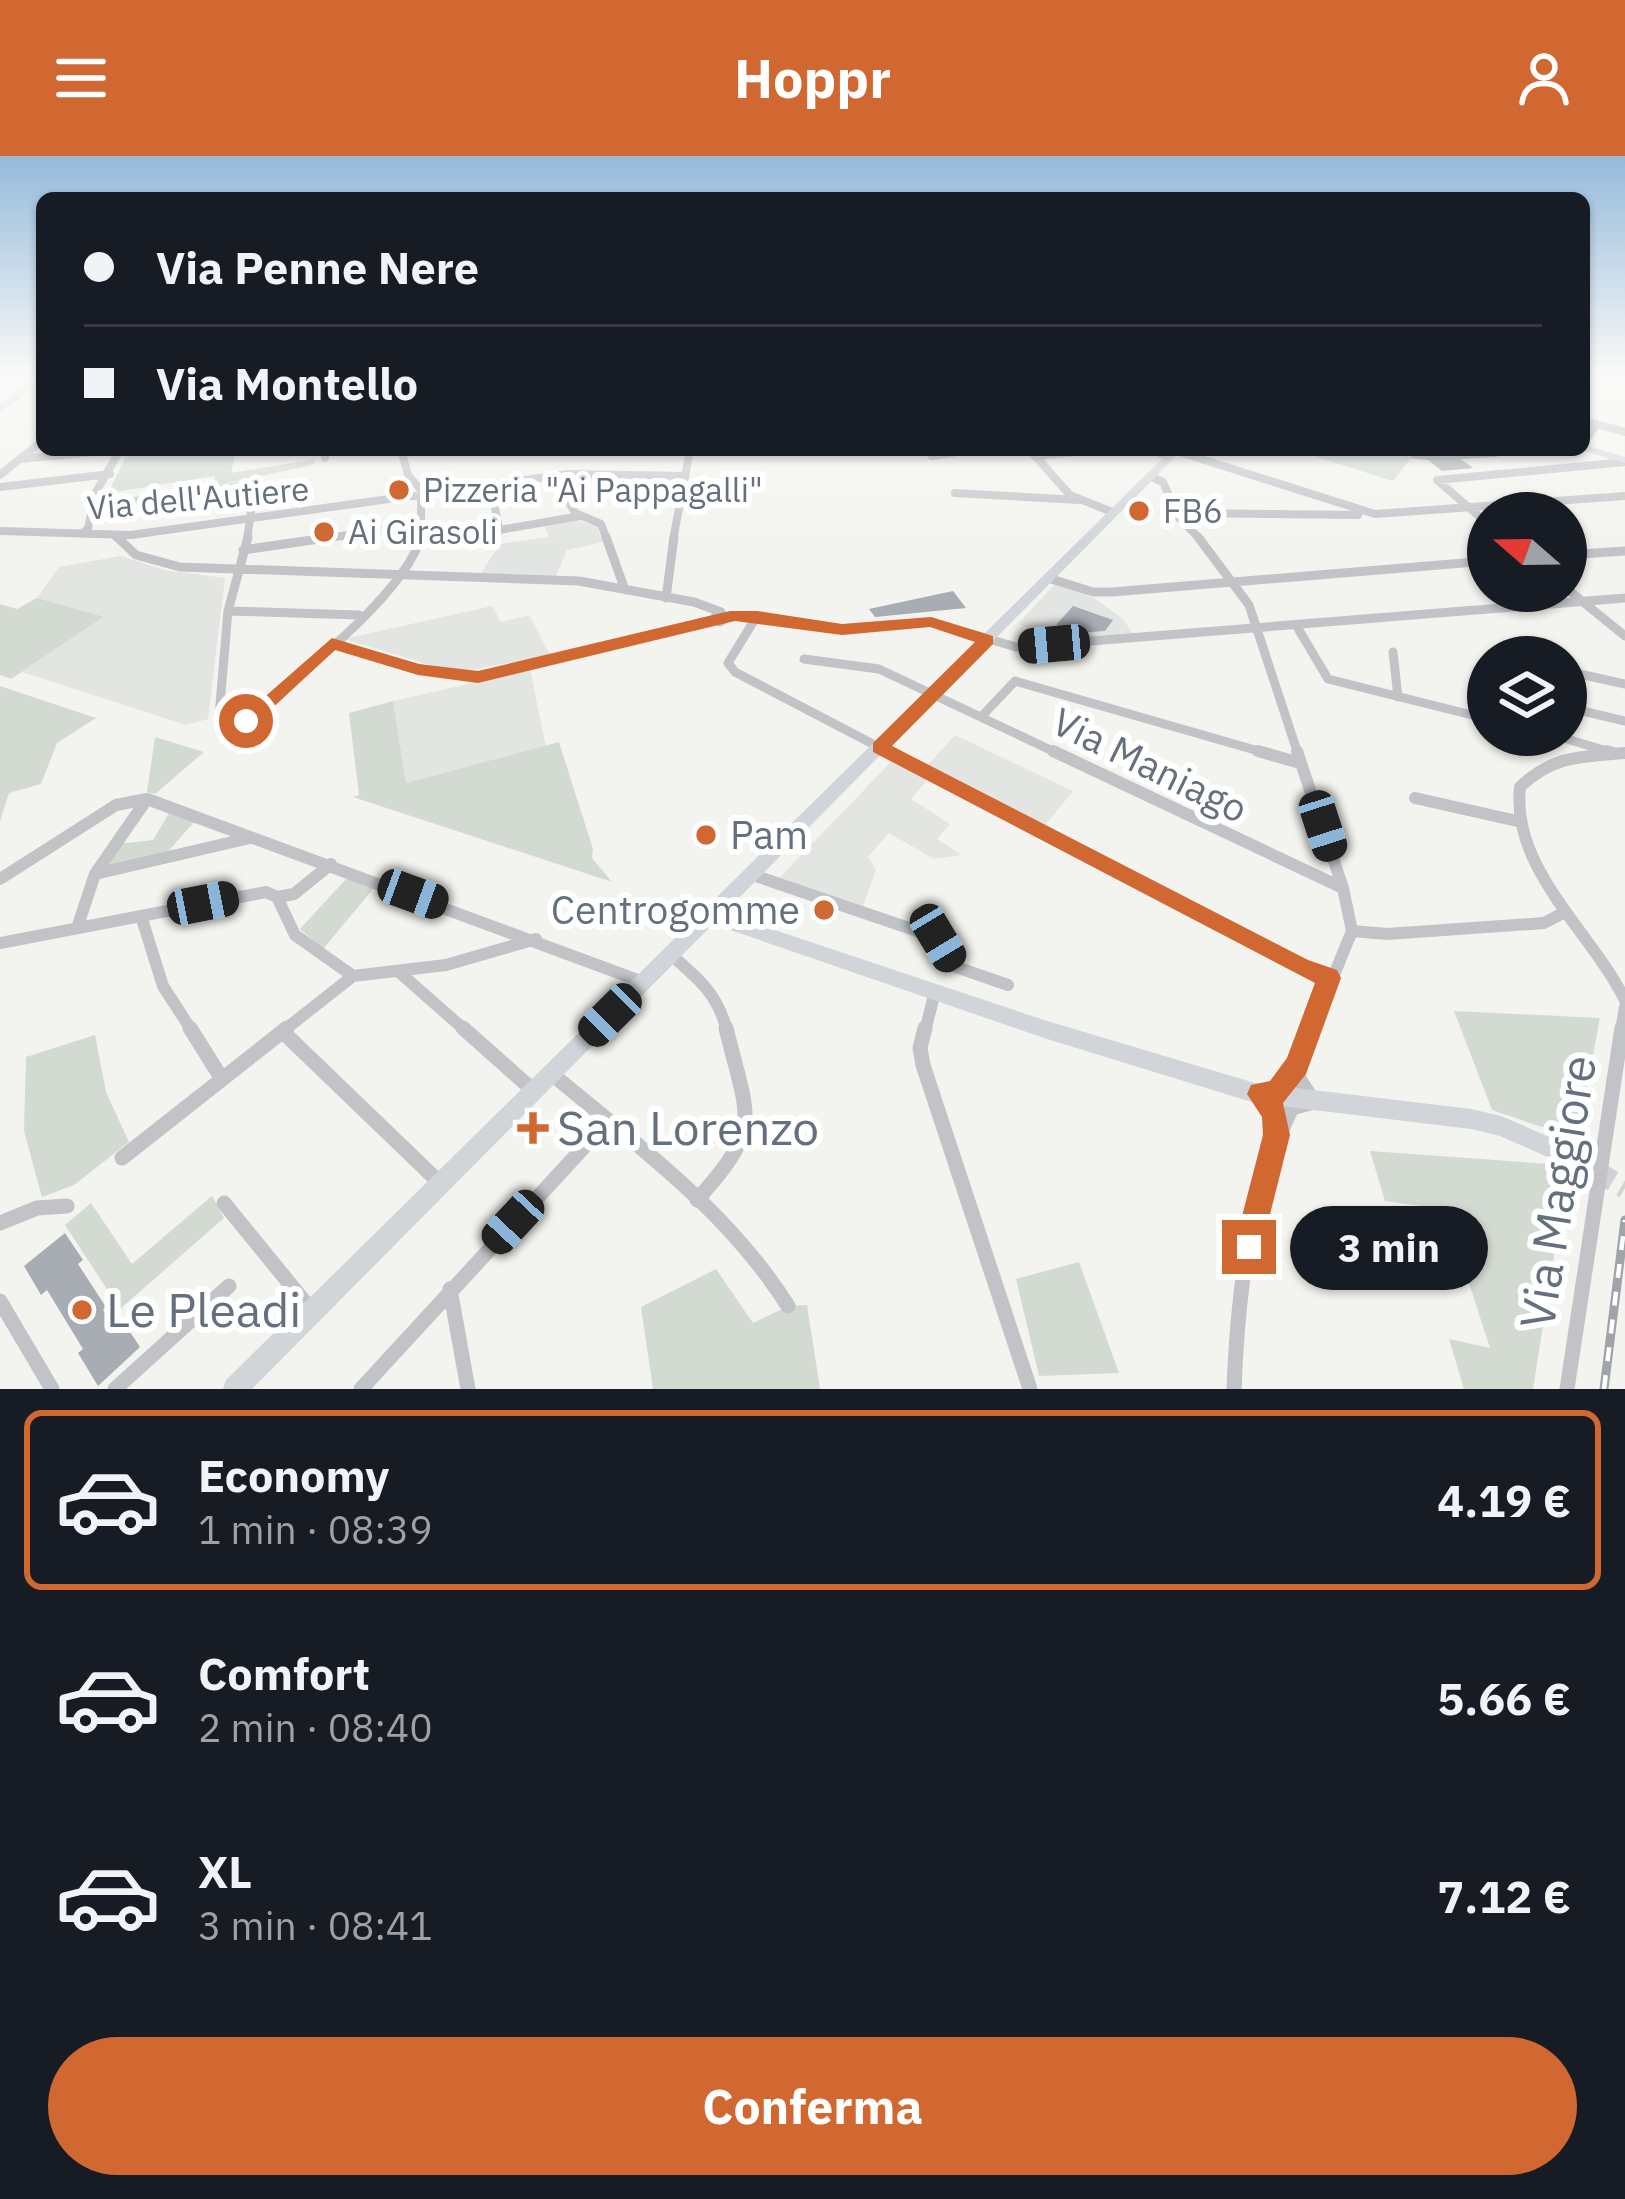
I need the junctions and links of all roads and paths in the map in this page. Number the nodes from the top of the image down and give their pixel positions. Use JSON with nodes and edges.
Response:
{"nodes":[{"id":1,"x":36,"y":446,"type":"edge"},
{"id":2,"x":1590,"y":447,"type":"edge"},
{"id":3,"x":53,"y":456,"type":"edge"},
{"id":4,"x":116,"y":456,"type":"edge"},
{"id":5,"x":403,"y":456,"type":"edge"},
{"id":6,"x":689,"y":456,"type":"edge"},
{"id":7,"x":1035,"y":456,"type":"edge"},
{"id":8,"x":1170,"y":456,"type":"edge"},
{"id":9,"x":1187,"y":456,"type":"edge"},
{"id":10,"x":20,"y":459,"type":"junction"},
{"id":11,"x":1625,"y":461,"type":"edge"},
{"id":12,"x":110,"y":474,"type":"junction"},
{"id":13,"x":0,"y":475,"type":"edge"},
{"id":14,"x":554,"y":476,"type":"junction"},
{"id":15,"x":685,"y":476,"type":"junction"},
{"id":16,"x":1150,"y":476,"type":"junction"},
{"id":17,"x":491,"y":486,"type":"junction"},
{"id":18,"x":0,"y":487,"type":"edge"},
{"id":19,"x":955,"y":493,"type":"dead end"},
{"id":20,"x":422,"y":496,"type":"junction"},
{"id":21,"x":1625,"y":496,"type":"edge"},
{"id":22,"x":1079,"y":500,"type":"junction"},
{"id":23,"x":1466,"y":506,"type":"junction"},
{"id":24,"x":93,"y":507,"type":"junction"},
{"id":25,"x":1112,"y":512,"type":"junction"},
{"id":26,"x":1176,"y":513,"type":"junction"},
{"id":27,"x":1376,"y":514,"type":"junction"},
{"id":28,"x":580,"y":516,"type":"junction"},
{"id":29,"x":253,"y":520,"type":"junction"},
{"id":30,"x":422,"y":525,"type":"junction"},
{"id":31,"x":0,"y":531,"type":"edge"},
{"id":32,"x":82,"y":534,"type":"junction"},
{"id":33,"x":115,"y":536,"type":"junction"},
{"id":34,"x":243,"y":550,"type":"junction"},
{"id":35,"x":1625,"y":551,"type":"edge"},
{"id":36,"x":1587,"y":554,"type":"edge"},
{"id":37,"x":1467,"y":563,"type":"edge"},
{"id":38,"x":237,"y":568,"type":"junction"},
{"id":39,"x":402,"y":573,"type":"junction"},
{"id":40,"x":1048,"y":578,"type":"junction"},
{"id":41,"x":1234,"y":582,"type":"junction"},
{"id":42,"x":625,"y":590,"type":"junction"},
{"id":43,"x":666,"y":598,"type":"junction"},
{"id":44,"x":1625,"y":598,"type":"edge"},
{"id":45,"x":1587,"y":601,"type":"edge"},
{"id":46,"x":1587,"y":605,"type":"edge"},
{"id":47,"x":228,"y":610,"type":"junction"},
{"id":48,"x":1467,"y":611,"type":"edge"},
{"id":49,"x":359,"y":615,"type":"junction"},
{"id":50,"x":722,"y":616,"type":"junction"},
{"id":51,"x":757,"y":616,"type":"junction"},
{"id":52,"x":1296,"y":625,"type":"junction"},
{"id":53,"x":1258,"y":629,"type":"junction"},
{"id":54,"x":1625,"y":636,"type":"edge"},
{"id":55,"x":987,"y":640,"type":"junction"},
{"id":56,"x":332,"y":644,"type":"junction"},
{"id":57,"x":1393,"y":652,"type":"dead end"},
{"id":58,"x":804,"y":659,"type":"dead end"},
{"id":59,"x":1587,"y":675,"type":"edge"},
{"id":60,"x":1623,"y":683,"type":"edge"},
{"id":61,"x":932,"y":694,"type":"junction"},
{"id":62,"x":1398,"y":697,"type":"junction"},
{"id":63,"x":1625,"y":698,"type":"edge"},
{"id":64,"x":1587,"y":712,"type":"edge"},
{"id":65,"x":1467,"y":714,"type":"edge"},
{"id":66,"x":981,"y":717,"type":"junction"},
{"id":67,"x":1625,"y":722,"type":"edge"},
{"id":68,"x":1587,"y":744,"type":"edge"},
{"id":69,"x":879,"y":747,"type":"junction"},
{"id":70,"x":1620,"y":753,"type":"edge"},
{"id":71,"x":1300,"y":763,"type":"junction"},
{"id":72,"x":1415,"y":798,"type":"dead end"},
{"id":73,"x":148,"y":799,"type":"junction"},
{"id":74,"x":1517,"y":821,"type":"junction"},
{"id":75,"x":253,"y":838,"type":"junction"},
{"id":76,"x":331,"y":865,"type":"junction"},
{"id":77,"x":95,"y":874,"type":"junction"},
{"id":78,"x":750,"y":874,"type":"junction"},
{"id":79,"x":0,"y":879,"type":"edge"},
{"id":80,"x":1343,"y":888,"type":"junction"},
{"id":81,"x":277,"y":897,"type":"junction"},
{"id":82,"x":1565,"y":912,"type":"junction"},
{"id":83,"x":709,"y":915,"type":"junction"},
{"id":84,"x":141,"y":916,"type":"junction"},
{"id":85,"x":77,"y":928,"type":"junction"},
{"id":86,"x":1352,"y":931,"type":"junction"},
{"id":87,"x":536,"y":939,"type":"junction"},
{"id":88,"x":0,"y":943,"type":"edge"},
{"id":89,"x":670,"y":954,"type":"junction"},
{"id":90,"x":399,"y":972,"type":"junction"},
{"id":91,"x":353,"y":976,"type":"junction"},
{"id":92,"x":1329,"y":978,"type":"junction"},
{"id":93,"x":643,"y":982,"type":"junction"},
{"id":94,"x":1008,"y":985,"type":"dead end"},
{"id":95,"x":935,"y":992,"type":"junction"},
{"id":96,"x":1625,"y":1004,"type":"edge"},
{"id":97,"x":283,"y":1031,"type":"junction"},
{"id":98,"x":1297,"y":1066,"type":"junction"},
{"id":99,"x":552,"y":1074,"type":"junction"},
{"id":100,"x":222,"y":1079,"type":"junction"},
{"id":101,"x":534,"y":1091,"type":"junction"},
{"id":102,"x":1260,"y":1094,"type":"junction"},
{"id":103,"x":1314,"y":1102,"type":"junction"},
{"id":104,"x":607,"y":1122,"type":"junction"},
{"id":105,"x":1277,"y":1135,"type":"junction"},
{"id":106,"x":1568,"y":1155,"type":"tunnel mouth"},
{"id":107,"x":122,"y":1158,"type":"dead end"},
{"id":108,"x":441,"y":1184,"type":"junction"},
{"id":109,"x":697,"y":1200,"type":"junction"},
{"id":110,"x":224,"y":1203,"type":"dead end"},
{"id":111,"x":67,"y":1206,"type":"dead end"},
{"id":112,"x":0,"y":1223,"type":"edge"},
{"id":113,"x":229,"y":1286,"type":"dead end"},
{"id":114,"x":450,"y":1289,"type":"junction"},
{"id":115,"x":0,"y":1301,"type":"edge"},
{"id":116,"x":788,"y":1306,"type":"dead end"},
{"id":117,"x":312,"y":1311,"type":"junction"},
{"id":118,"x":52,"y":1389,"type":"edge"},
{"id":119,"x":115,"y":1389,"type":"edge"},
{"id":120,"x":235,"y":1389,"type":"edge"},
{"id":121,"x":361,"y":1389,"type":"edge"},
{"id":122,"x":468,"y":1389,"type":"edge"},
{"id":123,"x":1030,"y":1389,"type":"edge"},
{"id":124,"x":1234,"y":1389,"type":"edge"},
{"id":125,"x":1568,"y":1389,"type":"edge"}],
"edges":[{"from":1,"to":10,"type":"street"},
{"from":2,"to":11,"type":"main road"},
{"from":3,"to":10,"type":"street"},
{"from":4,"to":12,"type":"street"},
{"from":5,"to":20,"type":"street"},
{"from":6,"to":15,"type":"street"},
{"from":7,"to":22,"type":"street"},
{"from":8,"to":16,"type":"main road"},
{"from":9,"to":27,"type":"street"},
{"from":10,"to":13,"type":"street"},
{"from":11,"to":23,"type":"street"},
{"from":12,"to":18,"type":"street"},
{"from":12,"to":24,"type":"street"},
{"from":14,"to":15,"type":"street","name":"Via dell'Autiere"},
{"from":14,"to":17,"type":"street","name":"Via dell'Autiere"},
{"from":14,"to":28,"type":"street"},
{"from":15,"to":43,"type":"street"},
{"from":16,"to":25,"type":"main road"},
{"from":16,"to":26,"type":"street"},
{"from":17,"to":20,"type":"street","name":"Via dell'Autiere"},
{"from":17,"to":28,"type":"street"},
{"from":19,"to":22,"type":"street"},
{"from":20,"to":29,"type":"street","name":"Via dell'Autiere"},
{"from":20,"to":30,"type":"street"},
{"from":21,"to":23,"type":"street"},
{"from":22,"to":25,"type":"street"},
{"from":23,"to":27,"type":"street"},
{"from":24,"to":29,"type":"street"},
{"from":24,"to":32,"type":"street"},
{"from":25,"to":40,"type":"main road"},
{"from":26,"to":27,"type":"street"},
{"from":26,"to":41,"type":"street"},
{"from":28,"to":42,"type":"street"},
{"from":29,"to":33,"type":"street","name":"Via dell'Autiere"},
{"from":29,"to":34,"type":"street"},
{"from":30,"to":34,"type":"street"},
{"from":30,"to":39,"type":"street"},
{"from":31,"to":32,"type":"street","name":"Via dell'Autiere"},
{"from":32,"to":33,"type":"street","name":"Via dell'Autiere"},
{"from":33,"to":38,"type":"street"},
{"from":34,"to":38,"type":"street"},
{"from":35,"to":36,"type":"street"},
{"from":37,"to":41,"type":"street"},
{"from":38,"to":39,"type":"street"},
{"from":38,"to":47,"type":"street"},
{"from":39,"to":42,"type":"street"},
{"from":39,"to":49,"type":"street"},
{"from":40,"to":41,"type":"street"},
{"from":40,"to":55,"type":"main road"},
{"from":41,"to":53,"type":"street"},
{"from":42,"to":43,"type":"street"},
{"from":43,"to":50,"type":"street"},
{"from":44,"to":45,"type":"street"},
{"from":46,"to":54,"type":"street"},
{"from":47,"to":49,"type":"street"},
{"from":47,"to":56,"type":"street"},
{"from":48,"to":52,"type":"street"},
{"from":49,"to":56,"type":"street"},
{"from":50,"to":51,"type":"street"},
{"from":50,"to":56,"type":"street"},
{"from":51,"to":55,"type":"street"},
{"from":51,"to":69,"type":"street"},
{"from":52,"to":53,"type":"street"},
{"from":52,"to":62,"type":"street"},
{"from":53,"to":55,"type":"street"},
{"from":53,"to":71,"type":"street"},
{"from":55,"to":61,"type":"main road"},
{"from":57,"to":62,"type":"street"},
{"from":58,"to":61,"type":"street","name":"Via Maniago"},
{"from":59,"to":60,"type":"street"},
{"from":60,"to":63,"type":"street"},
{"from":61,"to":66,"type":"street","name":"Via Maniago"},
{"from":61,"to":69,"type":"main road"},
{"from":62,"to":65,"type":"street"},
{"from":64,"to":67,"type":"street"},
{"from":66,"to":71,"type":"street"},
{"from":66,"to":80,"type":"street","name":"Via Maniago"},
{"from":68,"to":70,"type":"street"},
{"from":69,"to":78,"type":"main road"},
{"from":69,"to":92,"type":"street"},
{"from":70,"to":74,"type":"street"},
{"from":71,"to":80,"type":"street"},
{"from":72,"to":74,"type":"street"},
{"from":73,"to":75,"type":"street"},
{"from":73,"to":77,"type":"street"},
{"from":73,"to":79,"type":"street"},
{"from":74,"to":82,"type":"street"},
{"from":75,"to":76,"type":"street"},
{"from":75,"to":77,"type":"street"},
{"from":76,"to":81,"type":"street"},
{"from":76,"to":87,"type":"street"},
{"from":77,"to":85,"type":"street"},
{"from":78,"to":83,"type":"main road"},
{"from":78,"to":94,"type":"street"},
{"from":80,"to":86,"type":"street"},
{"from":81,"to":84,"type":"street"},
{"from":81,"to":91,"type":"street"},
{"from":82,"to":86,"type":"street"},
{"from":82,"to":96,"type":"street"},
{"from":83,"to":89,"type":"main road"},
{"from":83,"to":95,"type":"main road"},
{"from":84,"to":85,"type":"street"},
{"from":84,"to":100,"type":"street"},
{"from":85,"to":88,"type":"street"},
{"from":86,"to":92,"type":"street"},
{"from":87,"to":90,"type":"street"},
{"from":87,"to":93,"type":"street"},
{"from":89,"to":93,"type":"main road"},
{"from":89,"to":109,"type":"street"},
{"from":90,"to":91,"type":"street"},
{"from":90,"to":101,"type":"street"},
{"from":91,"to":97,"type":"street"},
{"from":92,"to":98,"type":"street"},
{"from":93,"to":99,"type":"main road"},
{"from":95,"to":102,"type":"main road"},
{"from":95,"to":123,"type":"street"},
{"from":96,"to":125,"type":"street","name":"Via Maggiore"},
{"from":97,"to":100,"type":"street"},
{"from":97,"to":108,"type":"street"},
{"from":98,"to":102,"type":"street"},
{"from":98,"to":103,"type":"street"},
{"from":99,"to":101,"type":"main road"},
{"from":99,"to":104,"type":"street"},
{"from":100,"to":107,"type":"street"},
{"from":101,"to":108,"type":"main road"},
{"from":102,"to":103,"type":"main road"},
{"from":102,"to":105,"type":"street"},
{"from":103,"to":105,"type":"street"},
{"from":103,"to":106,"type":"main road"},
{"from":104,"to":109,"type":"street"},
{"from":104,"to":114,"type":"street"},
{"from":105,"to":124,"type":"street"},
{"from":108,"to":117,"type":"main road"},
{"from":109,"to":116,"type":"street"},
{"from":110,"to":117,"type":"street"},
{"from":111,"to":112,"type":"street"},
{"from":113,"to":119,"type":"street"},
{"from":114,"to":121,"type":"street"},
{"from":114,"to":122,"type":"street"},
{"from":115,"to":118,"type":"street"},
{"from":117,"to":120,"type":"main road"}]}
